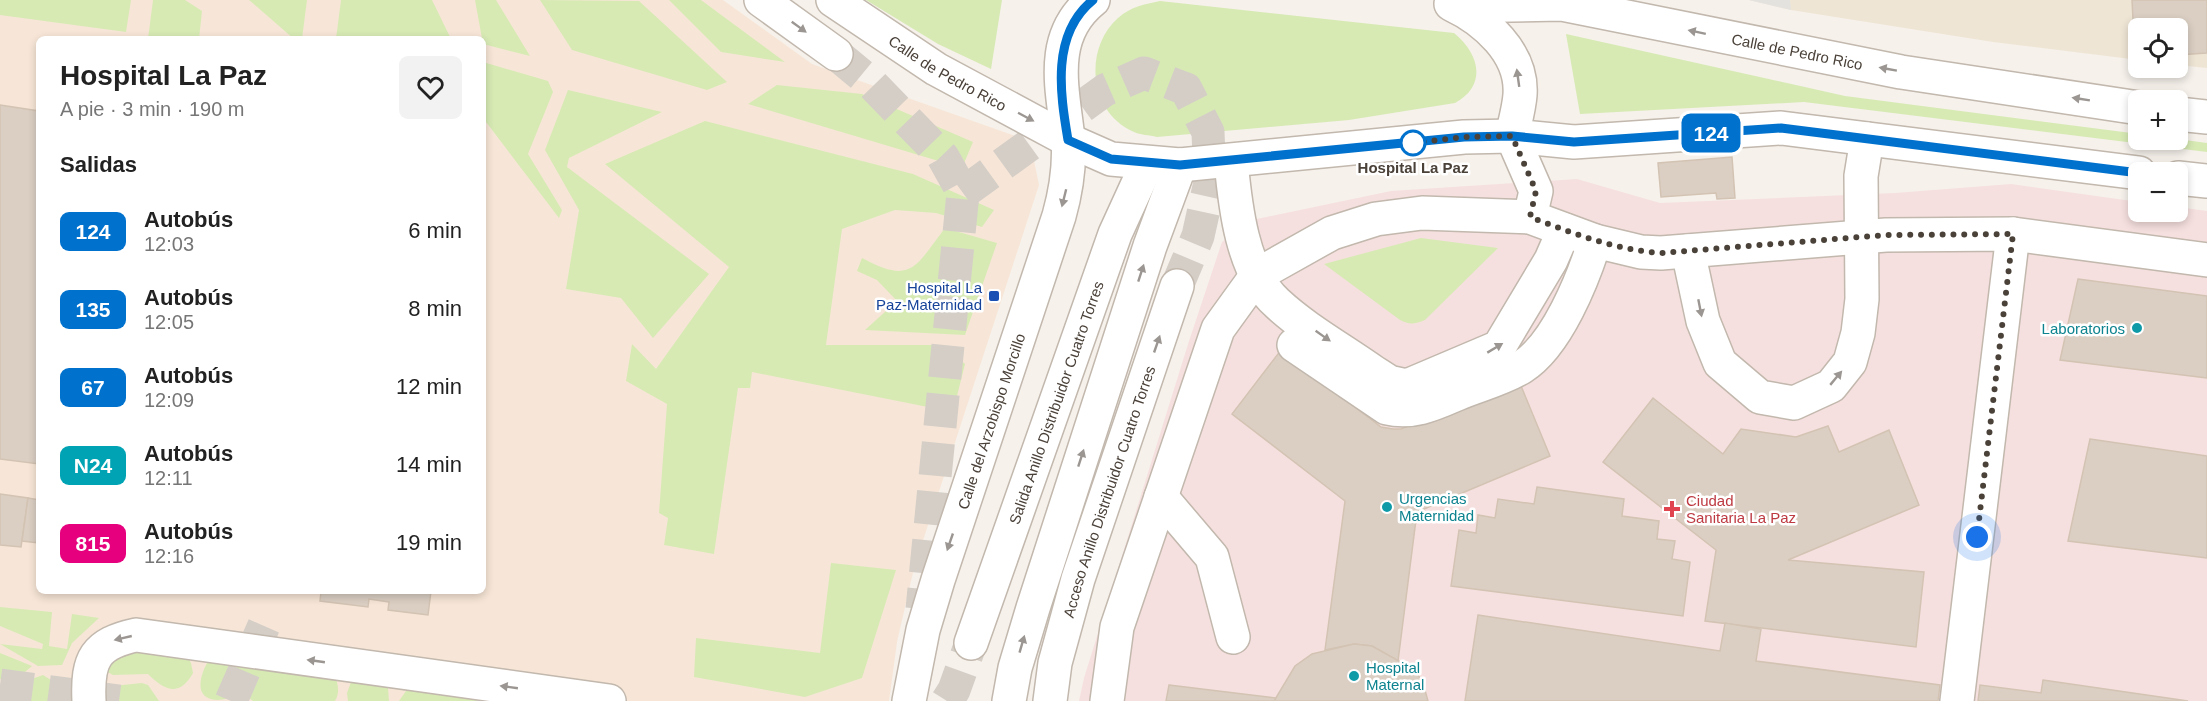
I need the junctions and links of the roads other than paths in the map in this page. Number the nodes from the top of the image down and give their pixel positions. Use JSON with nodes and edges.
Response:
{"nodes":[{"id":1,"x":761,"y":0,"type":"edge"},
{"id":2,"x":833,"y":0,"type":"edge"},
{"id":3,"x":1093,"y":0,"type":"edge"},
{"id":4,"x":1449,"y":3,"type":"edge"},
{"id":5,"x":836,"y":54,"type":"tunnel mouth"},
{"id":6,"x":2128,"y":106,"type":"edge"},
{"id":7,"x":2188,"y":115,"type":"edge"},
{"id":8,"x":2207,"y":117,"type":"edge"},
{"id":9,"x":1512,"y":136,"type":"junction"},
{"id":10,"x":1867,"y":139,"type":"junction"},
{"id":11,"x":1068,"y":140,"type":"junction"},
{"id":12,"x":1231,"y":161,"type":"junction"},
{"id":13,"x":1147,"y":164,"type":"junction"},
{"id":14,"x":1180,"y":165,"type":"junction"},
{"id":15,"x":2128,"y":172,"type":"edge"},
{"id":16,"x":2188,"y":179,"type":"edge"},
{"id":17,"x":2207,"y":182,"type":"edge"},
{"id":18,"x":1530,"y":217,"type":"junction"},
{"id":19,"x":1564,"y":230,"type":"junction"},
{"id":20,"x":2013,"y":234,"type":"junction"},
{"id":21,"x":1860,"y":238,"type":"junction"},
{"id":22,"x":1595,"y":241,"type":"junction"},
{"id":23,"x":1688,"y":251,"type":"junction"},
{"id":24,"x":2207,"y":260,"type":"edge"},
{"id":25,"x":1257,"y":275,"type":"junction"},
{"id":26,"x":1176,"y":286,"type":"tunnel mouth"},
{"id":27,"x":1294,"y":345,"type":"dead end"},
{"id":28,"x":1161,"y":497,"type":"junction"},
{"id":29,"x":1233,"y":637,"type":"dead end"},
{"id":30,"x":971,"y":643,"type":"tunnel mouth"},
{"id":31,"x":89,"y":701,"type":"edge"},
{"id":32,"x":609,"y":701,"type":"edge"},
{"id":33,"x":909,"y":701,"type":"edge"},
{"id":34,"x":1009,"y":701,"type":"edge"},
{"id":35,"x":1050,"y":701,"type":"edge"},
{"id":36,"x":1107,"y":701,"type":"edge"},
{"id":37,"x":1958,"y":701,"type":"edge"}],
"edges":[{"from":1,"to":5,"type":"street","one_way":true},
{"from":2,"to":11,"type":"street","name":"Calle de Pedro Rico","one_way":true},
{"from":3,"to":11,"type":"street"},
{"from":6,"to":4,"type":"street","name":"Calle de Pedro Rico","one_way":true},
{"from":9,"to":4,"type":"street","name":"Calle de Pedro Rico","one_way":true},
{"from":7,"to":8,"type":"street"},
{"from":9,"to":10,"type":"street","name":"Calle de Pedro Rico"},
{"from":9,"to":12,"type":"street","name":"Calle de Pedro Rico"},
{"from":9,"to":18,"type":"street"},
{"from":10,"to":15,"type":"street","name":"Calle de Pedro Rico"},
{"from":10,"to":21,"type":"street"},
{"from":11,"to":13,"type":"street","name":"Calle de Pedro Rico"},
{"from":11,"to":33,"type":"street","name":"Calle del Arzobispo Morcillo","one_way":true},
{"from":12,"to":14,"type":"street","name":"Calle de Pedro Rico"},
{"from":12,"to":25,"type":"street"},
{"from":13,"to":14,"type":"street","name":"Calle de Pedro Rico"},
{"from":13,"to":30,"type":"street","name":"Salida Anillo Distribuidor Cuatro Torres"},
{"from":34,"to":14,"type":"street","one_way":true},
{"from":16,"to":17,"type":"street"},
{"from":18,"to":19,"type":"street"},
{"from":18,"to":25,"type":"street"},
{"from":19,"to":22,"type":"street"},
{"from":25,"to":19,"type":"street","one_way":true},
{"from":20,"to":21,"type":"street"},
{"from":20,"to":24,"type":"street"},
{"from":20,"to":37,"type":"street"},
{"from":21,"to":23,"type":"street"},
{"from":23,"to":21,"type":"street","one_way":true},
{"from":22,"to":23,"type":"street"},
{"from":22,"to":27,"type":"street"},
{"from":25,"to":28,"type":"street"},
{"from":35,"to":26,"type":"street","name":"Acceso Anillo Distribuidor Cuatro Torres","one_way":true},
{"from":28,"to":29,"type":"street"},
{"from":28,"to":36,"type":"street"},
{"from":32,"to":31,"type":"street","one_way":true}]}
